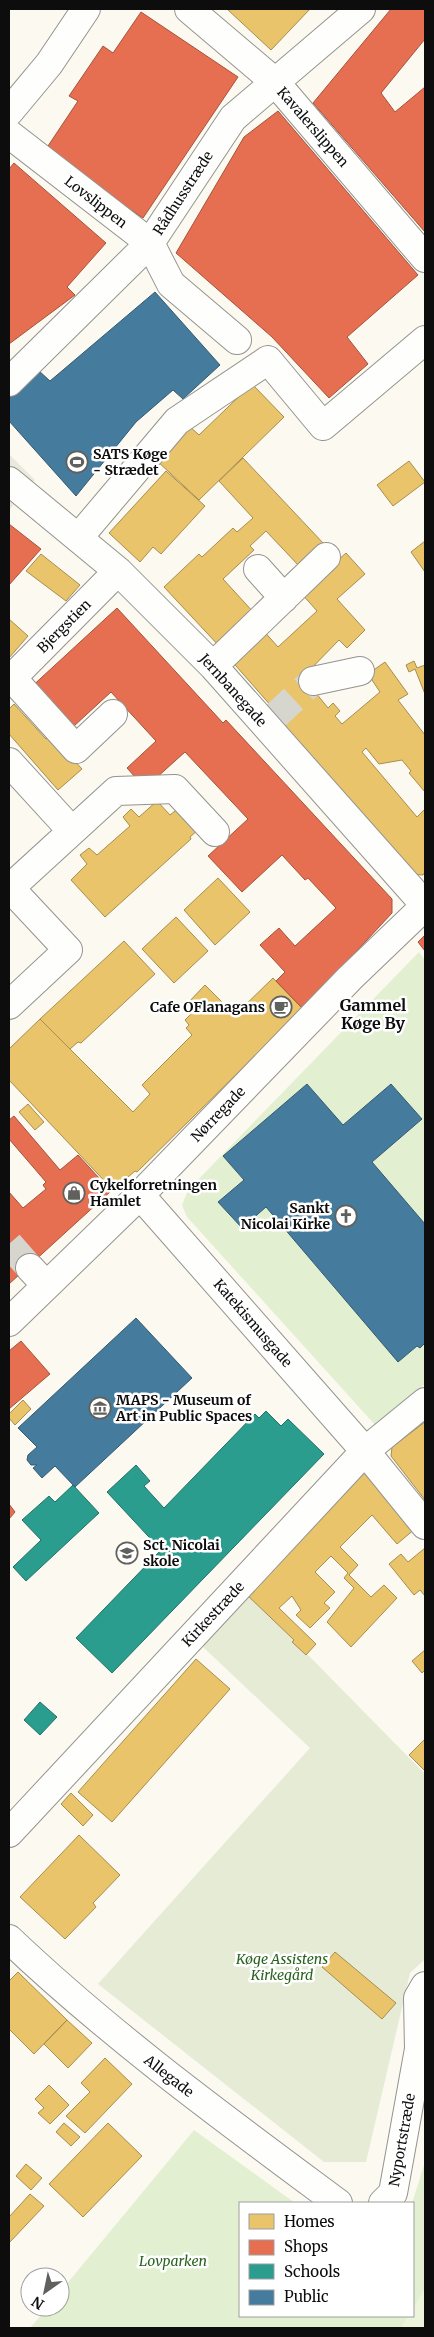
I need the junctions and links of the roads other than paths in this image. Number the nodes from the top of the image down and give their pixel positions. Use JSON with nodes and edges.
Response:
{"nodes":[{"id":1,"x":86,"y":9,"type":"edge"},
{"id":2,"x":189,"y":9,"type":"edge"},
{"id":3,"x":361,"y":9,"type":"edge"},
{"id":4,"x":274,"y":82,"type":"junction"},
{"id":5,"x":9,"y":112,"type":"edge"},
{"id":6,"x":9,"y":134,"type":"edge"},
{"id":7,"x":150,"y":243,"type":"junction"},
{"id":8,"x":425,"y":258,"type":"edge"},
{"id":9,"x":238,"y":340,"type":"dead end"},
{"id":10,"x":425,"y":340,"type":"edge"},
{"id":11,"x":9,"y":382,"type":"edge"},
{"id":12,"x":16,"y":487,"type":"edge"},
{"id":13,"x":79,"y":537,"type":"junction"},
{"id":14,"x":326,"y":558,"type":"dead end"},
{"id":15,"x":258,"y":570,"type":"dead end"},
{"id":16,"x":118,"y":571,"type":"junction"},
{"id":17,"x":284,"y":598,"type":"junction"},
{"id":18,"x":213,"y":666,"type":"junction"},
{"id":19,"x":360,"y":671,"type":"dead end"},
{"id":20,"x":10,"y":679,"type":"edge"},
{"id":21,"x":313,"y":681,"type":"tunnel mouth"},
{"id":22,"x":113,"y":714,"type":"dead end"},
{"id":23,"x":9,"y":762,"type":"edge"},
{"id":24,"x":72,"y":831,"type":"junction"},
{"id":25,"x":215,"y":832,"type":"dead end"},
{"id":26,"x":9,"y":887,"type":"edge"},
{"id":27,"x":425,"y":905,"type":"edge"},
{"id":28,"x":9,"y":1005,"type":"edge"},
{"id":29,"x":140,"y":1195,"type":"junction"},
{"id":30,"x":9,"y":1322,"type":"edge"},
{"id":31,"x":425,"y":1402,"type":"edge"},
{"id":32,"x":365,"y":1451,"type":"junction"},
{"id":33,"x":425,"y":1525,"type":"edge"},
{"id":34,"x":9,"y":1833,"type":"edge"},
{"id":35,"x":9,"y":1941,"type":"edge"},
{"id":36,"x":425,"y":1986,"type":"edge"},
{"id":37,"x":421,"y":2024,"type":"edge"},
{"id":38,"x":337,"y":2202,"type":"edge"},
{"id":39,"x":384,"y":2202,"type":"edge"}],
"edges":[{"from":1,"to":5,"type":"street"},
{"from":2,"to":4,"type":"street","name":"Kavalerslippen"},
{"from":3,"to":4,"type":"street","name":"Rådhusstræde"},
{"from":4,"to":7,"type":"street","name":"Rådhusstræde"},
{"from":4,"to":8,"type":"street","name":"Kavalerslippen"},
{"from":6,"to":7,"type":"street","name":"Lovslippen"},
{"from":7,"to":9,"type":"street","name":"Lovslippen"},
{"from":7,"to":11,"type":"street","name":"Rådhusstræde"},
{"from":10,"to":13,"type":"street"},
{"from":12,"to":13,"type":"street","name":"Jernbanegade"},
{"from":13,"to":16,"type":"street","name":"Jernbanegade"},
{"from":14,"to":17,"type":"street"},
{"from":15,"to":17,"type":"street"},
{"from":16,"to":18,"type":"street","name":"Jernbanegade"},
{"from":16,"to":20,"type":"street","name":"Bjergstien"},
{"from":17,"to":18,"type":"street"},
{"from":18,"to":27,"type":"street","name":"Jernbanegade"},
{"from":19,"to":21,"type":"street"},
{"from":20,"to":22,"type":"street"},
{"from":23,"to":24,"type":"street"},
{"from":24,"to":25,"type":"street"},
{"from":24,"to":26,"type":"street"},
{"from":26,"to":28,"type":"street"},
{"from":27,"to":29,"type":"street","name":"Nørregade"},
{"from":29,"to":30,"type":"street","name":"Nørregade"},
{"from":29,"to":32,"type":"street","name":"Katekismusgade"},
{"from":31,"to":32,"type":"street","name":"Kirkestræde"},
{"from":32,"to":33,"type":"street","name":"Katekismusgade"},
{"from":32,"to":34,"type":"street","name":"Kirkestræde"},
{"from":35,"to":38,"type":"street","name":"Allegade"},
{"from":36,"to":37,"type":"street","name":"Nyportstræde"},
{"from":37,"to":39,"type":"street","name":"Nyportstræde"}]}
